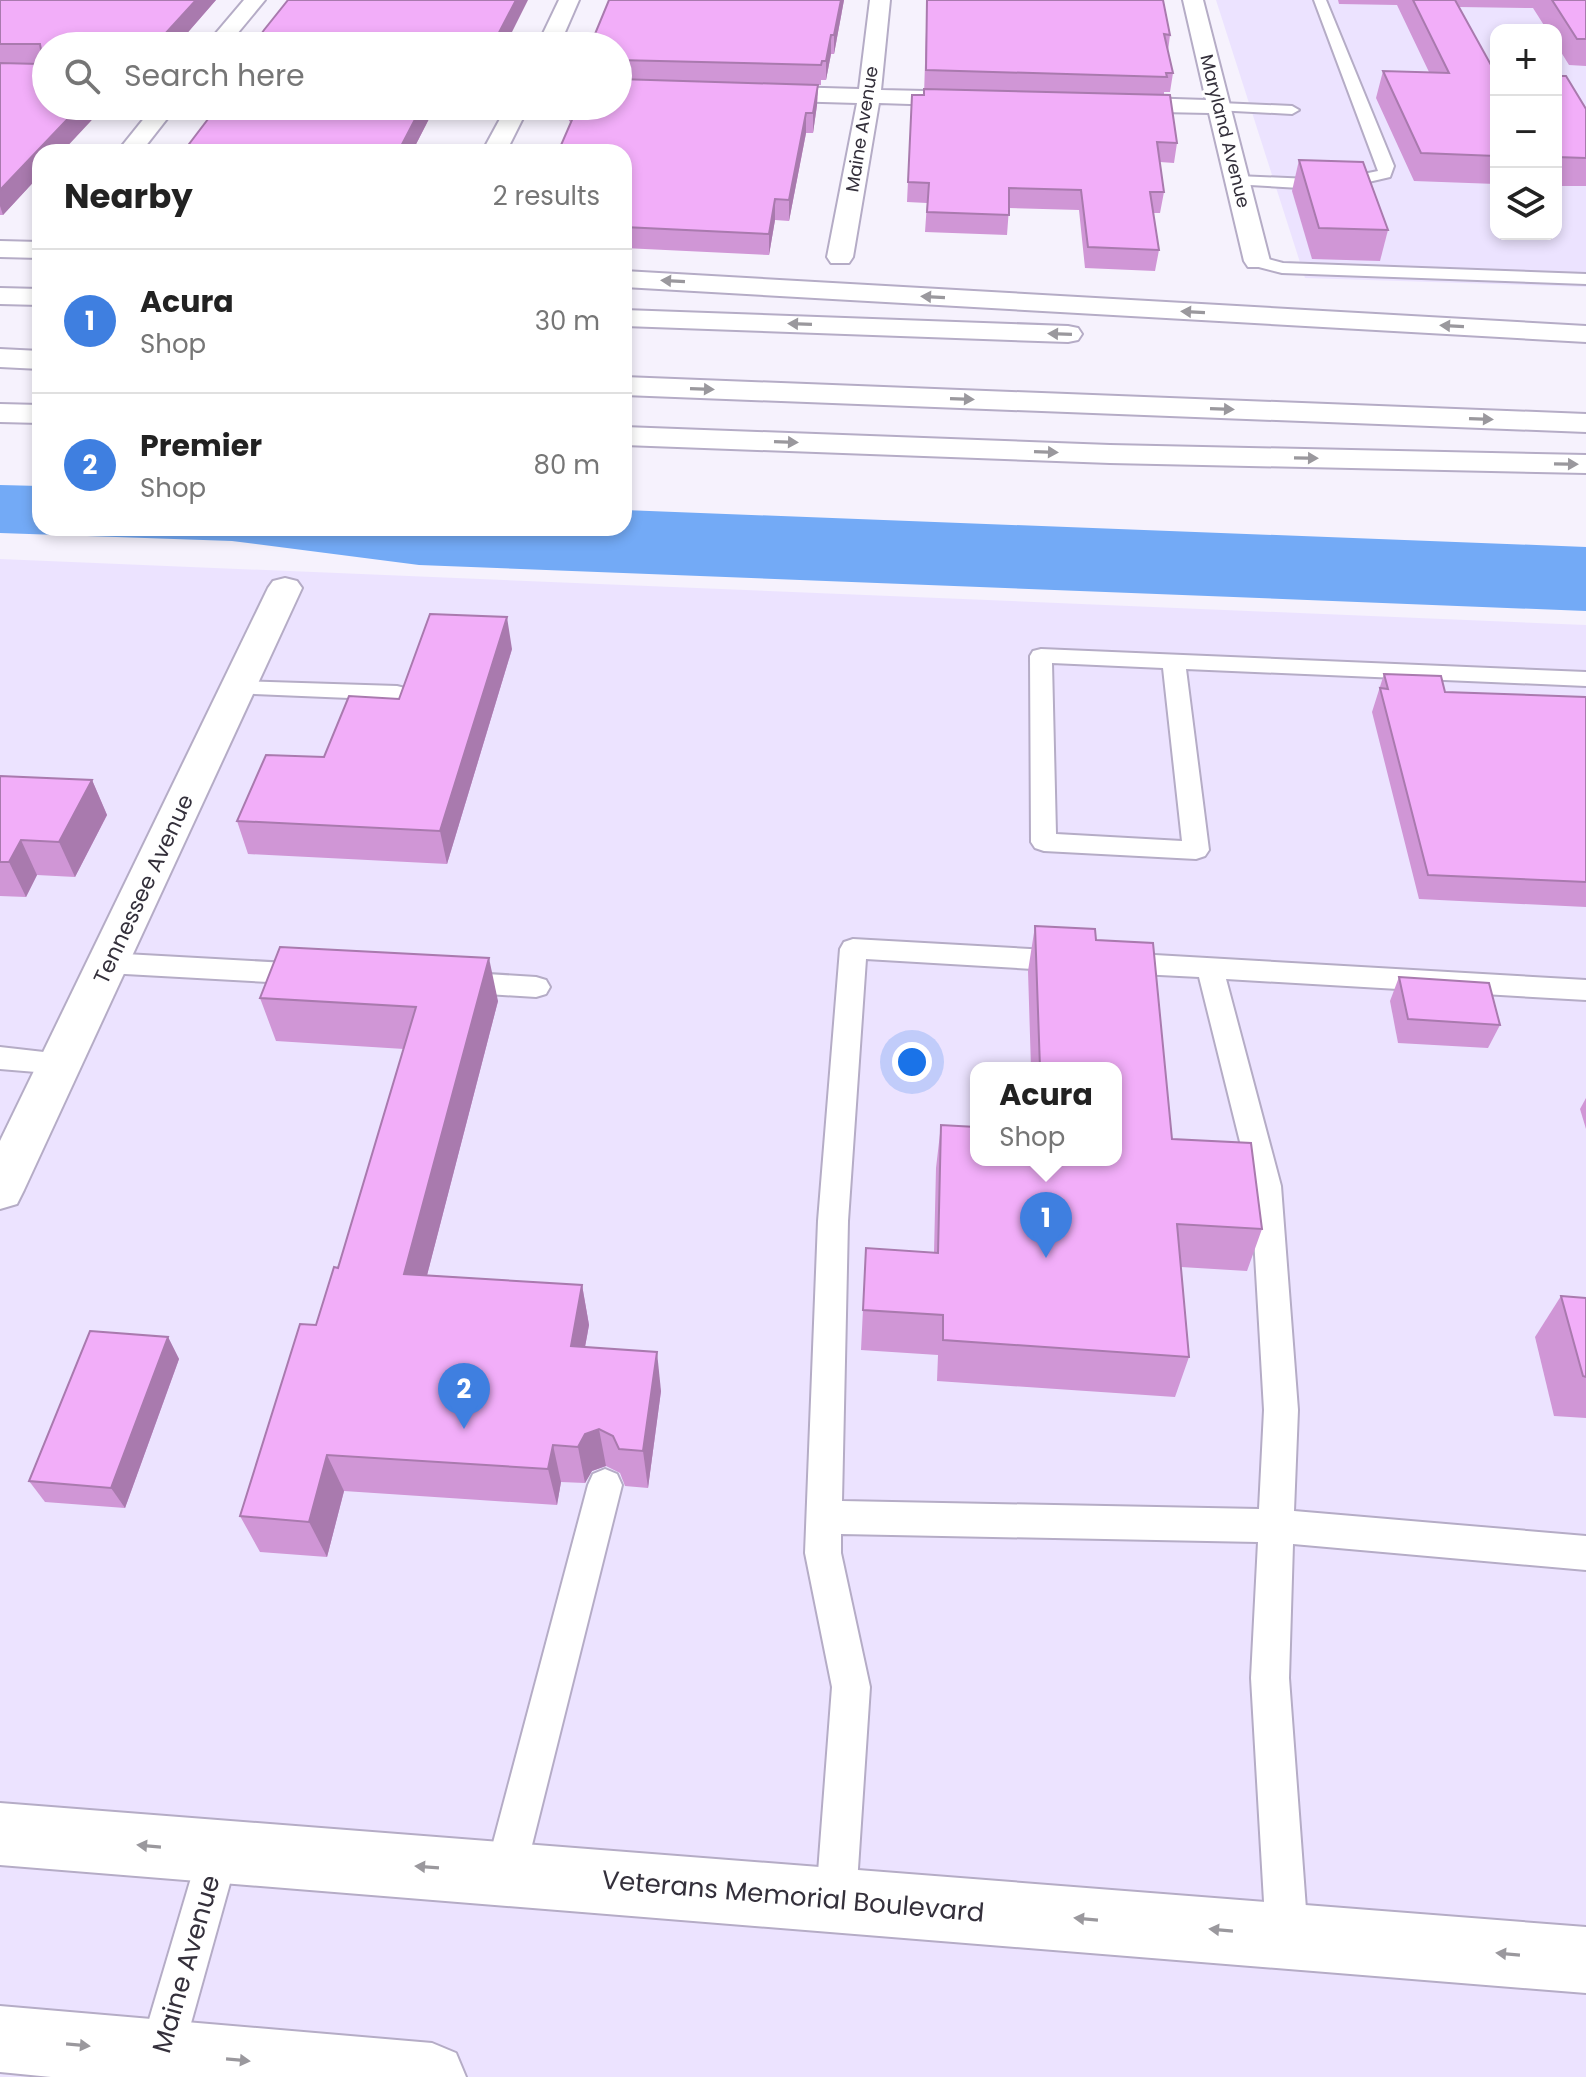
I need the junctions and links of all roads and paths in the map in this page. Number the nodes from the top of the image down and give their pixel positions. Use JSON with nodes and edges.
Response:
{"nodes":[{"id":1,"x":255,"y":0,"type":"edge"},
{"id":2,"x":569,"y":0,"type":"edge"},
{"id":3,"x":880,"y":0,"type":"edge"},
{"id":4,"x":1193,"y":0,"type":"edge"},
{"id":5,"x":1320,"y":0,"type":"edge"},
{"id":6,"x":228,"y":32,"type":"edge"},
{"id":7,"x":554,"y":32,"type":"edge"},
{"id":8,"x":728,"y":92,"type":"edge"},
{"id":9,"x":869,"y":96,"type":"junction"},
{"id":10,"x":996,"y":100,"type":"edge"},
{"id":11,"x":1092,"y":103,"type":"edge"},
{"id":12,"x":1220,"y":107,"type":"junction"},
{"id":13,"x":1292,"y":110,"type":"dead end"},
{"id":14,"x":155,"y":120,"type":"edge"},
{"id":15,"x":511,"y":120,"type":"edge"},
{"id":16,"x":135,"y":144,"type":"edge"},
{"id":17,"x":498,"y":144,"type":"edge"},
{"id":18,"x":1237,"y":181,"type":"junction"},
{"id":19,"x":0,"y":249,"type":"edge"},
{"id":20,"x":32,"y":250,"type":"edge"},
{"id":21,"x":840,"y":257,"type":"dead end"},
{"id":22,"x":1257,"y":261,"type":"joint"},
{"id":23,"x":632,"y":279,"type":"edge"},
{"id":24,"x":1586,"y":279,"type":"edge"},
{"id":25,"x":0,"y":296,"type":"edge"},
{"id":26,"x":32,"y":297,"type":"edge"},
{"id":27,"x":632,"y":318,"type":"edge"},
{"id":28,"x":1586,"y":334,"type":"edge"},
{"id":29,"x":1101,"y":335,"type":"dead end"},
{"id":30,"x":1197,"y":338,"type":"dead end"},
{"id":31,"x":1586,"y":350,"type":"edge"},
{"id":32,"x":0,"y":361,"type":"edge"},
{"id":33,"x":32,"y":362,"type":"edge"},
{"id":34,"x":632,"y":386,"type":"edge"},
{"id":35,"x":0,"y":413,"type":"edge"},
{"id":36,"x":32,"y":414,"type":"edge"},
{"id":37,"x":1586,"y":423,"type":"edge"},
{"id":38,"x":632,"y":436,"type":"edge"},
{"id":39,"x":1586,"y":464,"type":"edge"},
{"id":40,"x":285,"y":588,"type":"dead end"},
{"id":41,"x":1174,"y":663,"type":"junction"},
{"id":42,"x":1586,"y":679,"type":"edge"},
{"id":43,"x":238,"y":688,"type":"junction"},
{"id":44,"x":397,"y":693,"type":"edge"},
{"id":45,"x":107,"y":963,"type":"junction"},
{"id":46,"x":1210,"y":968,"type":"junction"},
{"id":47,"x":333,"y":976,"type":"edge"},
{"id":48,"x":427,"y":981,"type":"edge"},
{"id":49,"x":536,"y":987,"type":"dead end"},
{"id":50,"x":1586,"y":990,"type":"edge"},
{"id":51,"x":0,"y":1058,"type":"edge"},
{"id":52,"x":60,"y":1063,"type":"junction"},
{"id":53,"x":0,"y":1190,"type":"edge"},
{"id":54,"x":605,"y":1485,"type":"dead end"},
{"id":55,"x":824,"y":1517,"type":"junction"},
{"id":56,"x":1278,"y":1526,"type":"junction"},
{"id":57,"x":1586,"y":1553,"type":"edge"},
{"id":58,"x":0,"y":1834,"type":"edge"},
{"id":59,"x":219,"y":1851,"type":"junction"},
{"id":60,"x":505,"y":1873,"type":"junction"},
{"id":61,"x":836,"y":1899,"type":"junction"},
{"id":62,"x":1287,"y":1936,"type":"junction"},
{"id":63,"x":1586,"y":1960,"type":"edge"},
{"id":64,"x":0,"y":2039,"type":"edge"},
{"id":65,"x":157,"y":2065,"type":"edge"},
{"id":66,"x":432,"y":2077,"type":"edge"}],
"edges":[{"from":1,"to":6,"type":"main road"},
{"from":2,"to":7,"type":"main road"},
{"from":3,"to":9,"type":"main road","name":"Maine Avenue"},
{"from":4,"to":12,"type":"main road","name":"Maryland Avenue"},
{"from":5,"to":18,"type":"lane"},
{"from":8,"to":9,"type":"main road"},
{"from":9,"to":10,"type":"main road"},
{"from":9,"to":21,"type":"main road","name":"Maine Avenue"},
{"from":11,"to":12,"type":"main road"},
{"from":12,"to":13,"type":"lane"},
{"from":12,"to":18,"type":"main road","name":"Maryland Avenue"},
{"from":14,"to":16,"type":"main road"},
{"from":15,"to":17,"type":"main road"},
{"from":18,"to":22,"type":"main road","name":"Maryland Avenue"},
{"from":19,"to":20,"type":"main road"},
{"from":22,"to":24,"type":"lane"},
{"from":28,"to":23,"type":"main road","one_way":true},
{"from":25,"to":26,"type":"main road"},
{"from":29,"to":27,"type":"main road","one_way":true},
{"from":30,"to":31,"type":"main road"},
{"from":32,"to":33,"type":"main road"},
{"from":34,"to":37,"type":"main road","one_way":true},
{"from":35,"to":36,"type":"main road"},
{"from":38,"to":39,"type":"main road","one_way":true},
{"from":40,"to":43,"type":"main road","name":"Tennessee Avenue"},
{"from":41,"to":41,"type":"lane"},
{"from":41,"to":42,"type":"lane"},
{"from":43,"to":44,"type":"lane"},
{"from":43,"to":45,"type":"main road","name":"Tennessee Avenue"},
{"from":45,"to":47,"type":"lane"},
{"from":45,"to":52,"type":"main road","name":"Tennessee Avenue"},
{"from":46,"to":50,"type":"lane"},
{"from":46,"to":55,"type":"lane"},
{"from":46,"to":56,"type":"lane"},
{"from":48,"to":49,"type":"lane"},
{"from":51,"to":52,"type":"lane"},
{"from":52,"to":53,"type":"main road","name":"Tennessee Avenue"},
{"from":54,"to":60,"type":"lane"},
{"from":55,"to":56,"type":"lane"},
{"from":55,"to":61,"type":"lane"},
{"from":56,"to":57,"type":"lane"},
{"from":56,"to":62,"type":"lane"},
{"from":59,"to":58,"type":"main road","name":"Veterans Memorial Boulevard","one_way":true},
{"from":60,"to":59,"type":"main road","name":"Veterans Memorial Boulevard","one_way":true},
{"from":59,"to":65,"type":"lane","name":"Maine Avenue"},
{"from":60,"to":61,"type":"main road","name":"Veterans Memorial Boulevard"},
{"from":62,"to":61,"type":"main road","name":"Veterans Memorial Boulevard","one_way":true},
{"from":63,"to":62,"type":"main road","name":"Veterans Memorial Boulevard","one_way":true},
{"from":64,"to":65,"type":"main road","one_way":true},
{"from":65,"to":66,"type":"main road","one_way":true}]}
